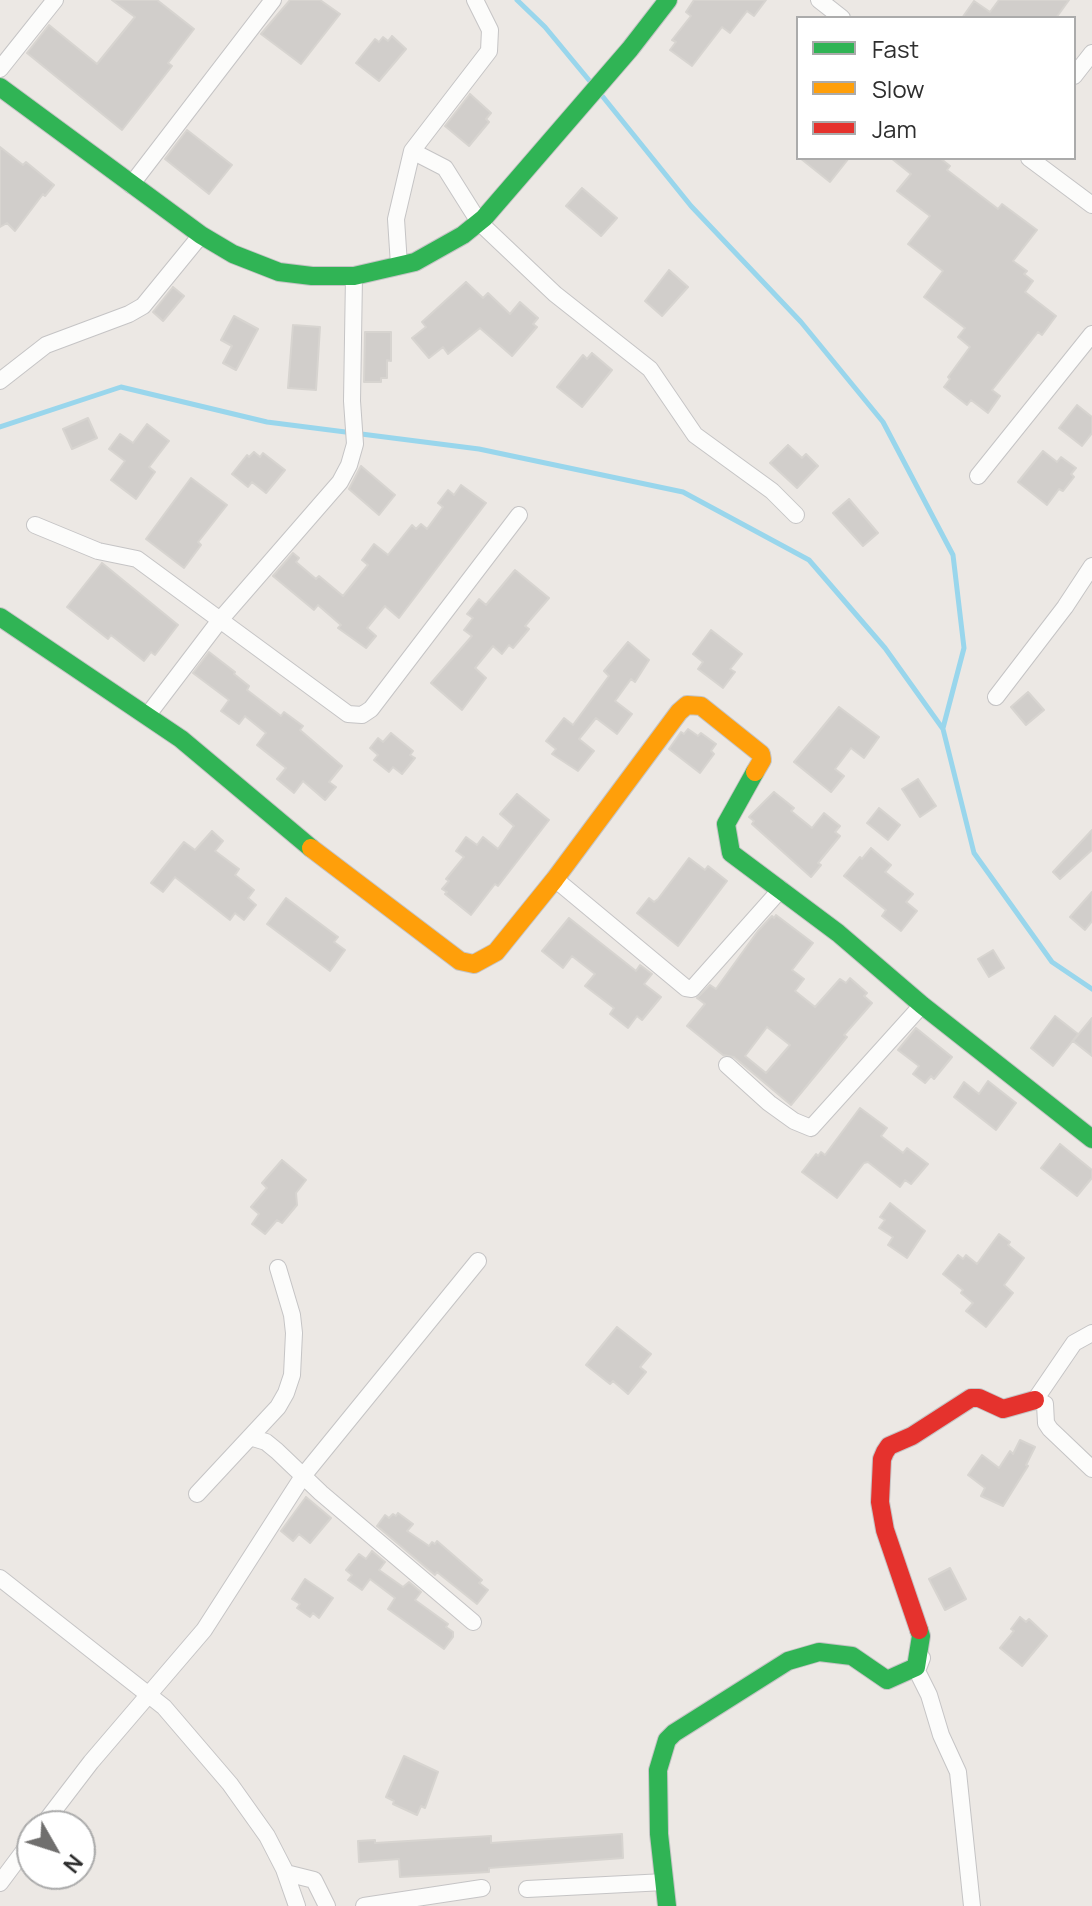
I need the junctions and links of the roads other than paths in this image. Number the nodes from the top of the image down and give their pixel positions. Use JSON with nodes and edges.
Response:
{"nodes":[{"id":1,"x":55,"y":0,"type":"edge"},
{"id":2,"x":273,"y":0,"type":"edge"},
{"id":3,"x":475,"y":0,"type":"edge"},
{"id":4,"x":668,"y":0,"type":"edge"},
{"id":5,"x":819,"y":0,"type":"edge"},
{"id":6,"x":839,"y":16,"type":"edge"},
{"id":7,"x":1092,"y":53,"type":"edge"},
{"id":8,"x":0,"y":69,"type":"edge"},
{"id":9,"x":1076,"y":73,"type":"edge"},
{"id":10,"x":0,"y":87,"type":"edge"},
{"id":11,"x":412,"y":151,"type":"junction"},
{"id":12,"x":1032,"y":160,"type":"edge"},
{"id":13,"x":131,"y":185,"type":"junction"},
{"id":14,"x":1092,"y":205,"type":"edge"},
{"id":15,"x":479,"y":222,"type":"junction"},
{"id":16,"x":201,"y":235,"type":"junction"},
{"id":17,"x":399,"y":265,"type":"junction"},
{"id":18,"x":354,"y":276,"type":"junction"},
{"id":19,"x":1092,"y":334,"type":"edge"},
{"id":20,"x":0,"y":381,"type":"edge"},
{"id":21,"x":978,"y":476,"type":"dead end"},
{"id":22,"x":519,"y":515,"type":"dead end"},
{"id":23,"x":796,"y":515,"type":"dead end"},
{"id":24,"x":35,"y":525,"type":"dead end"},
{"id":25,"x":1092,"y":566,"type":"edge"},
{"id":26,"x":0,"y":617,"type":"edge"},
{"id":27,"x":220,"y":620,"type":"junction"},
{"id":28,"x":996,"y":697,"type":"dead end"},
{"id":29,"x":147,"y":716,"type":"junction"},
{"id":30,"x":555,"y":879,"type":"junction"},
{"id":31,"x":781,"y":889,"type":"junction"},
{"id":32,"x":922,"y":1005,"type":"junction"},
{"id":33,"x":727,"y":1065,"type":"dead end"},
{"id":34,"x":1092,"y":1139,"type":"edge"},
{"id":35,"x":478,"y":1261,"type":"dead end"},
{"id":36,"x":278,"y":1268,"type":"dead end"},
{"id":37,"x":1092,"y":1333,"type":"edge"},
{"id":38,"x":1035,"y":1400,"type":"junction"},
{"id":39,"x":250,"y":1437,"type":"junction"},
{"id":40,"x":1092,"y":1469,"type":"edge"},
{"id":41,"x":303,"y":1476,"type":"junction"},
{"id":42,"x":197,"y":1494,"type":"dead end"},
{"id":43,"x":880,"y":1502,"type":"junction"},
{"id":44,"x":0,"y":1578,"type":"edge"},
{"id":45,"x":473,"y":1622,"type":"dead end"},
{"id":46,"x":149,"y":1695,"type":"junction"},
{"id":47,"x":54,"y":1810,"type":"edge"},
{"id":48,"x":16,"y":1862,"type":"edge"},
{"id":49,"x":286,"y":1873,"type":"junction"},
{"id":50,"x":665,"y":1882,"type":"junction"},
{"id":51,"x":0,"y":1883,"type":"edge"},
{"id":52,"x":482,"y":1888,"type":"dead end"},
{"id":53,"x":527,"y":1889,"type":"dead end"},
{"id":54,"x":297,"y":1906,"type":"edge"},
{"id":55,"x":327,"y":1906,"type":"edge"},
{"id":56,"x":364,"y":1906,"type":"edge"},
{"id":57,"x":667,"y":1906,"type":"edge"},
{"id":58,"x":972,"y":1906,"type":"edge"}],
"edges":[{"from":1,"to":8,"type":"street"},
{"from":2,"to":13,"type":"street"},
{"from":3,"to":11,"type":"street"},
{"from":4,"to":15,"type":"street"},
{"from":5,"to":6,"type":"street"},
{"from":7,"to":9,"type":"street"},
{"from":10,"to":13,"type":"street"},
{"from":11,"to":15,"type":"street"},
{"from":11,"to":17,"type":"street"},
{"from":12,"to":14,"type":"street"},
{"from":13,"to":16,"type":"street"},
{"from":15,"to":17,"type":"street"},
{"from":15,"to":23,"type":"street"},
{"from":16,"to":18,"type":"street"},
{"from":16,"to":20,"type":"street"},
{"from":17,"to":18,"type":"street"},
{"from":18,"to":27,"type":"street"},
{"from":19,"to":21,"type":"street"},
{"from":22,"to":27,"type":"street"},
{"from":24,"to":27,"type":"street"},
{"from":25,"to":28,"type":"street"},
{"from":26,"to":29,"type":"street"},
{"from":27,"to":29,"type":"street"},
{"from":29,"to":30,"type":"street"},
{"from":30,"to":31,"type":"street"},
{"from":30,"to":31,"type":"street"},
{"from":31,"to":32,"type":"street"},
{"from":32,"to":33,"type":"street"},
{"from":32,"to":34,"type":"street"},
{"from":35,"to":41,"type":"street"},
{"from":36,"to":39,"type":"street"},
{"from":37,"to":38,"type":"street"},
{"from":38,"to":40,"type":"street"},
{"from":38,"to":43,"type":"street"},
{"from":39,"to":41,"type":"street"},
{"from":39,"to":42,"type":"street"},
{"from":41,"to":45,"type":"street"},
{"from":41,"to":46,"type":"street"},
{"from":43,"to":50,"type":"street"},
{"from":43,"to":58,"type":"street"},
{"from":44,"to":46,"type":"street"},
{"from":46,"to":47,"type":"street"},
{"from":46,"to":49,"type":"street"},
{"from":48,"to":51,"type":"street"},
{"from":49,"to":54,"type":"street"},
{"from":49,"to":55,"type":"street"},
{"from":50,"to":53,"type":"street"},
{"from":50,"to":57,"type":"street"},
{"from":52,"to":56,"type":"street"}]}
